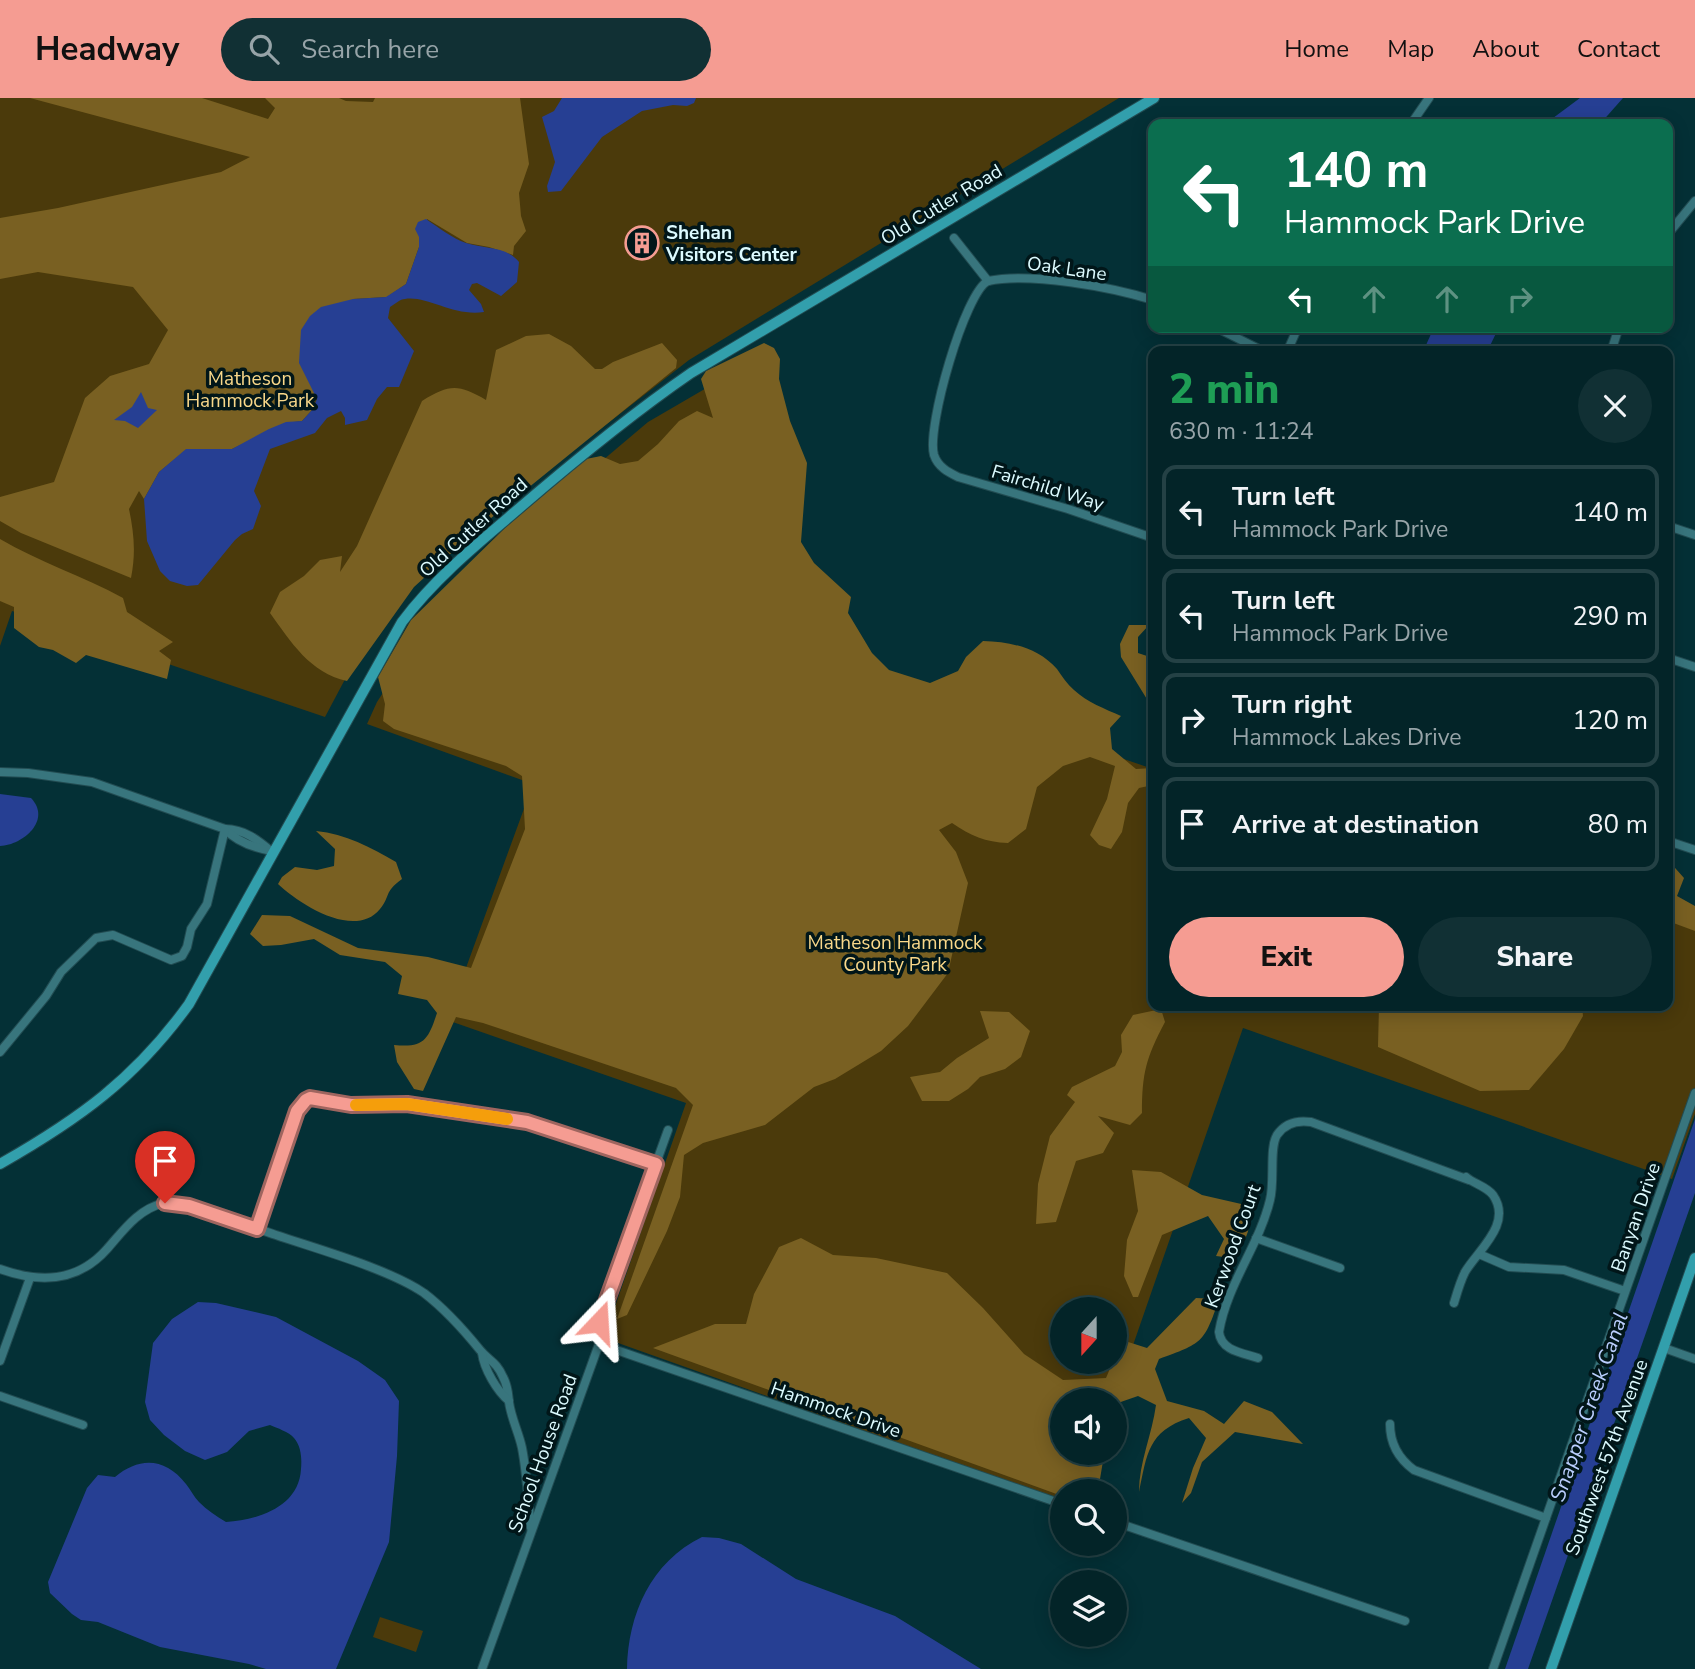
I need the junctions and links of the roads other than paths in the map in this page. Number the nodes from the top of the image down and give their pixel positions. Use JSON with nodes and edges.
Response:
{"nodes":[{"id":1,"x":1154,"y":98,"type":"edge"},
{"id":2,"x":1429,"y":98,"type":"edge"},
{"id":3,"x":1414,"y":119,"type":"edge"},
{"id":4,"x":1695,"y":201,"type":"edge"},
{"id":5,"x":1673,"y":228,"type":"edge"},
{"id":6,"x":954,"y":238,"type":"dead end"},
{"id":7,"x":988,"y":281,"type":"junction"},
{"id":8,"x":1148,"y":299,"type":"edge"},
{"id":9,"x":1227,"y":333,"type":"edge"},
{"id":10,"x":1253,"y":346,"type":"edge"},
{"id":11,"x":1673,"y":528,"type":"edge"},
{"id":12,"x":1695,"y":535,"type":"edge"},
{"id":13,"x":1148,"y":536,"type":"edge"},
{"id":14,"x":1673,"y":660,"type":"edge"},
{"id":15,"x":1695,"y":667,"type":"edge"},
{"id":16,"x":0,"y":772,"type":"edge"},
{"id":17,"x":225,"y":829,"type":"junction"},
{"id":18,"x":1673,"y":843,"type":"edge"},
{"id":19,"x":1695,"y":850,"type":"edge"},
{"id":20,"x":272,"y":852,"type":"junction"},
{"id":21,"x":0,"y":1052,"type":"edge"},
{"id":22,"x":1695,"y":1093,"type":"edge"},
{"id":23,"x":668,"y":1130,"type":"dead end"},
{"id":24,"x":0,"y":1164,"type":"edge"},
{"id":25,"x":656,"y":1164,"type":"junction"},
{"id":26,"x":257,"y":1229,"type":"junction"},
{"id":27,"x":1256,"y":1238,"type":"junction"},
{"id":28,"x":1479,"y":1254,"type":"junction"},
{"id":29,"x":1695,"y":1258,"type":"edge"},
{"id":30,"x":1340,"y":1268,"type":"dead end"},
{"id":31,"x":0,"y":1269,"type":"edge"},
{"id":32,"x":30,"y":1278,"type":"junction"},
{"id":33,"x":1625,"y":1291,"type":"junction"},
{"id":34,"x":1454,"y":1303,"type":"dead end"},
{"id":35,"x":599,"y":1344,"type":"junction"},
{"id":36,"x":1664,"y":1348,"type":"junction"},
{"id":37,"x":1258,"y":1358,"type":"dead end"},
{"id":38,"x":1695,"y":1359,"type":"edge"},
{"id":39,"x":0,"y":1361,"type":"edge"},
{"id":40,"x":0,"y":1396,"type":"edge"},
{"id":41,"x":1390,"y":1424,"type":"dead end"},
{"id":42,"x":83,"y":1425,"type":"dead end"},
{"id":43,"x":1050,"y":1500,"type":"edge"},
{"id":44,"x":1546,"y":1518,"type":"junction"},
{"id":45,"x":1127,"y":1526,"type":"edge"},
{"id":46,"x":531,"y":1528,"type":"junction"},
{"id":47,"x":1405,"y":1621,"type":"dead end"},
{"id":48,"x":482,"y":1669,"type":"edge"},
{"id":49,"x":1493,"y":1669,"type":"edge"},
{"id":50,"x":1551,"y":1669,"type":"edge"}],
"edges":[{"from":1,"to":20,"type":"main road","name":"Old Cutler Road"},
{"from":2,"to":3,"type":"street"},
{"from":4,"to":5,"type":"street"},
{"from":6,"to":7,"type":"street"},
{"from":7,"to":8,"type":"street","name":"Oak Lane"},
{"from":7,"to":13,"type":"street","name":"Fairchild Way"},
{"from":9,"to":10,"type":"street"},
{"from":11,"to":12,"type":"street"},
{"from":14,"to":15,"type":"street"},
{"from":16,"to":17,"type":"street"},
{"from":17,"to":20,"type":"street"},
{"from":17,"to":21,"type":"street"},
{"from":18,"to":19,"type":"street"},
{"from":20,"to":24,"type":"main road","name":"Old Cutler Road"},
{"from":22,"to":33,"type":"street","name":"Banyan Drive"},
{"from":23,"to":25,"type":"street","name":"School House Road"},
{"from":25,"to":26,"type":"street"},
{"from":25,"to":35,"type":"street","name":"School House Road"},
{"from":26,"to":32,"type":"street"},
{"from":26,"to":46,"type":"street"},
{"from":27,"to":28,"type":"street","name":"Kerwood Court"},
{"from":27,"to":30,"type":"street"},
{"from":27,"to":37,"type":"street","name":"Kerwood Court"},
{"from":28,"to":33,"type":"street"},
{"from":28,"to":34,"type":"street"},
{"from":29,"to":36,"type":"main road","name":"Southwest 57th Avenue"},
{"from":31,"to":32,"type":"street"},
{"from":32,"to":39,"type":"street"},
{"from":33,"to":44,"type":"street","name":"Banyan Drive"},
{"from":35,"to":43,"type":"street","name":"Hammock Drive"},
{"from":35,"to":46,"type":"street","name":"School House Road"},
{"from":36,"to":38,"type":"street"},
{"from":36,"to":50,"type":"main road","name":"Southwest 57th Avenue"},
{"from":40,"to":42,"type":"street"},
{"from":41,"to":44,"type":"street"},
{"from":44,"to":49,"type":"street","name":"Banyan Drive"},
{"from":45,"to":47,"type":"street"},
{"from":46,"to":48,"type":"street","name":"School House Road"}]}
